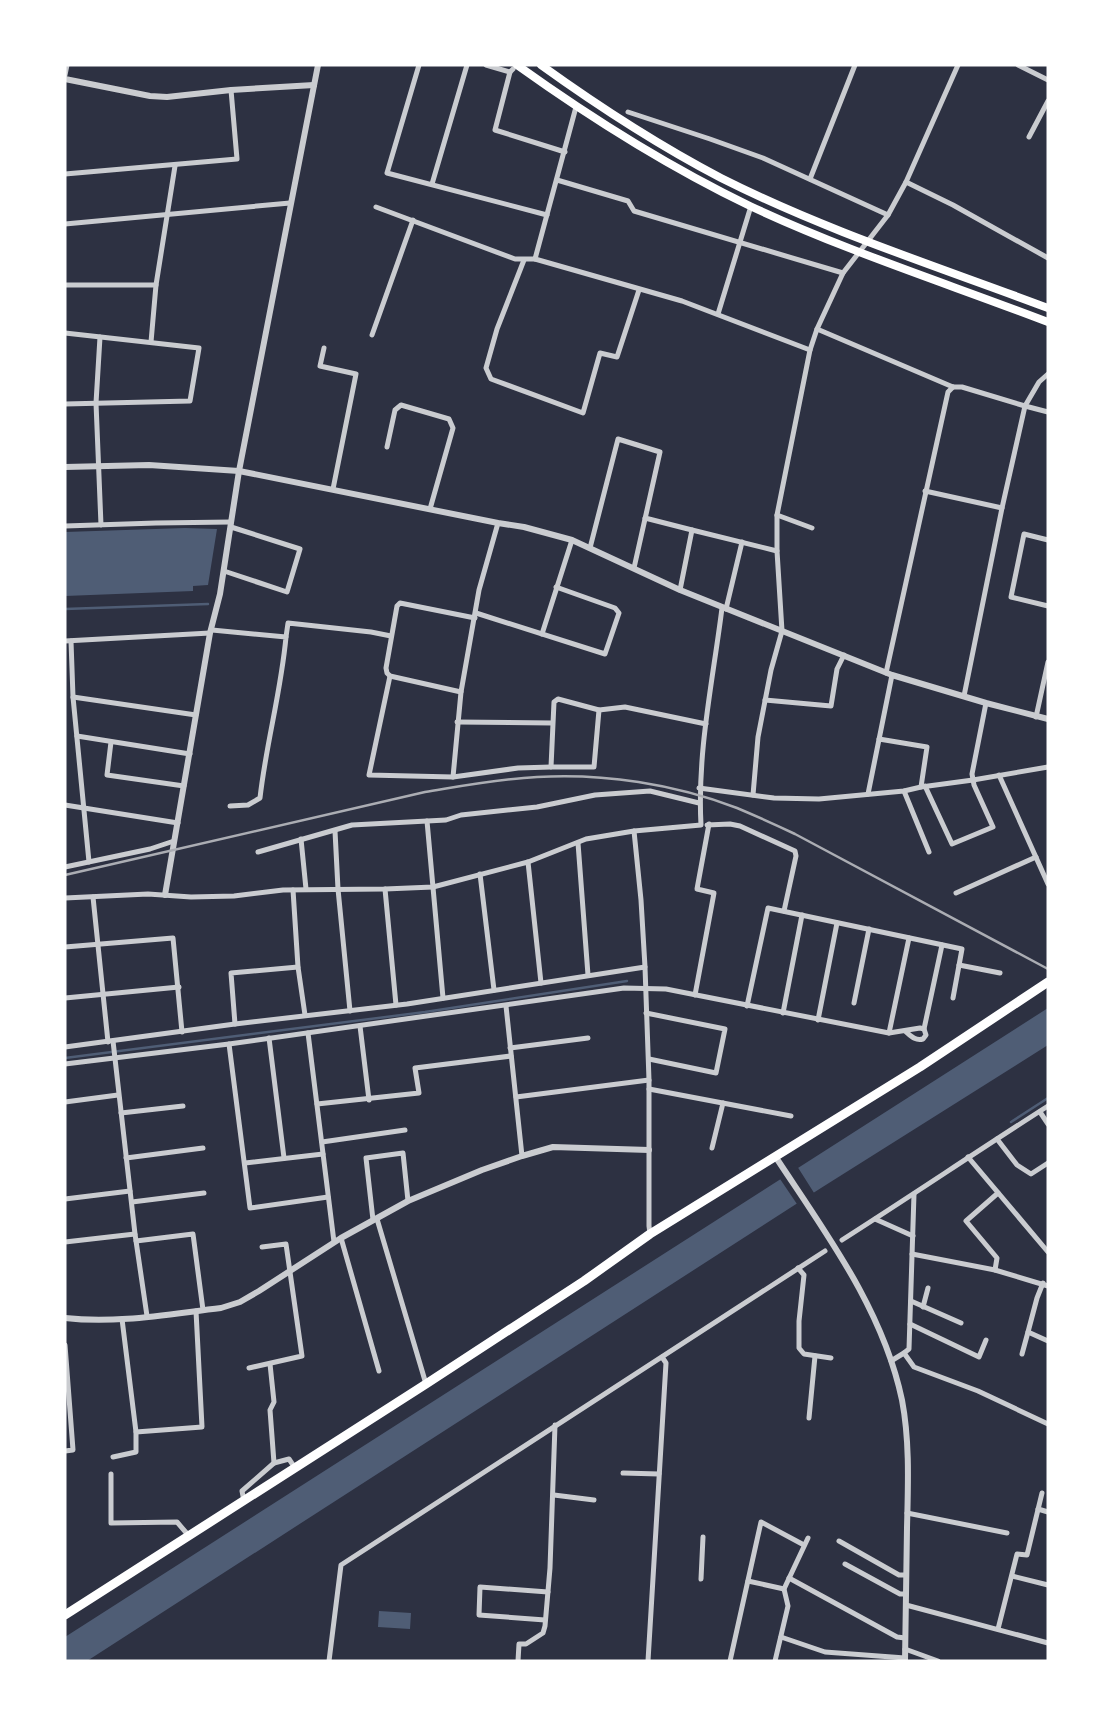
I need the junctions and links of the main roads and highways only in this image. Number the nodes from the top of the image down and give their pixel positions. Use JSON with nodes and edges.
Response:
{"nodes":[{"id":1,"x":517,"y":65,"type":"edge"},
{"id":2,"x":541,"y":65,"type":"edge"},
{"id":3,"x":1048,"y":308,"type":"edge"},
{"id":4,"x":1048,"y":321,"type":"edge"},
{"id":5,"x":1048,"y":982,"type":"edge"},
{"id":6,"x":65,"y":1615,"type":"edge"}],
"edges":[{"from":1,"to":4,"type":"main road"},
{"from":2,"to":3,"type":"main road"},
{"from":5,"to":6,"type":"highway"}]}
